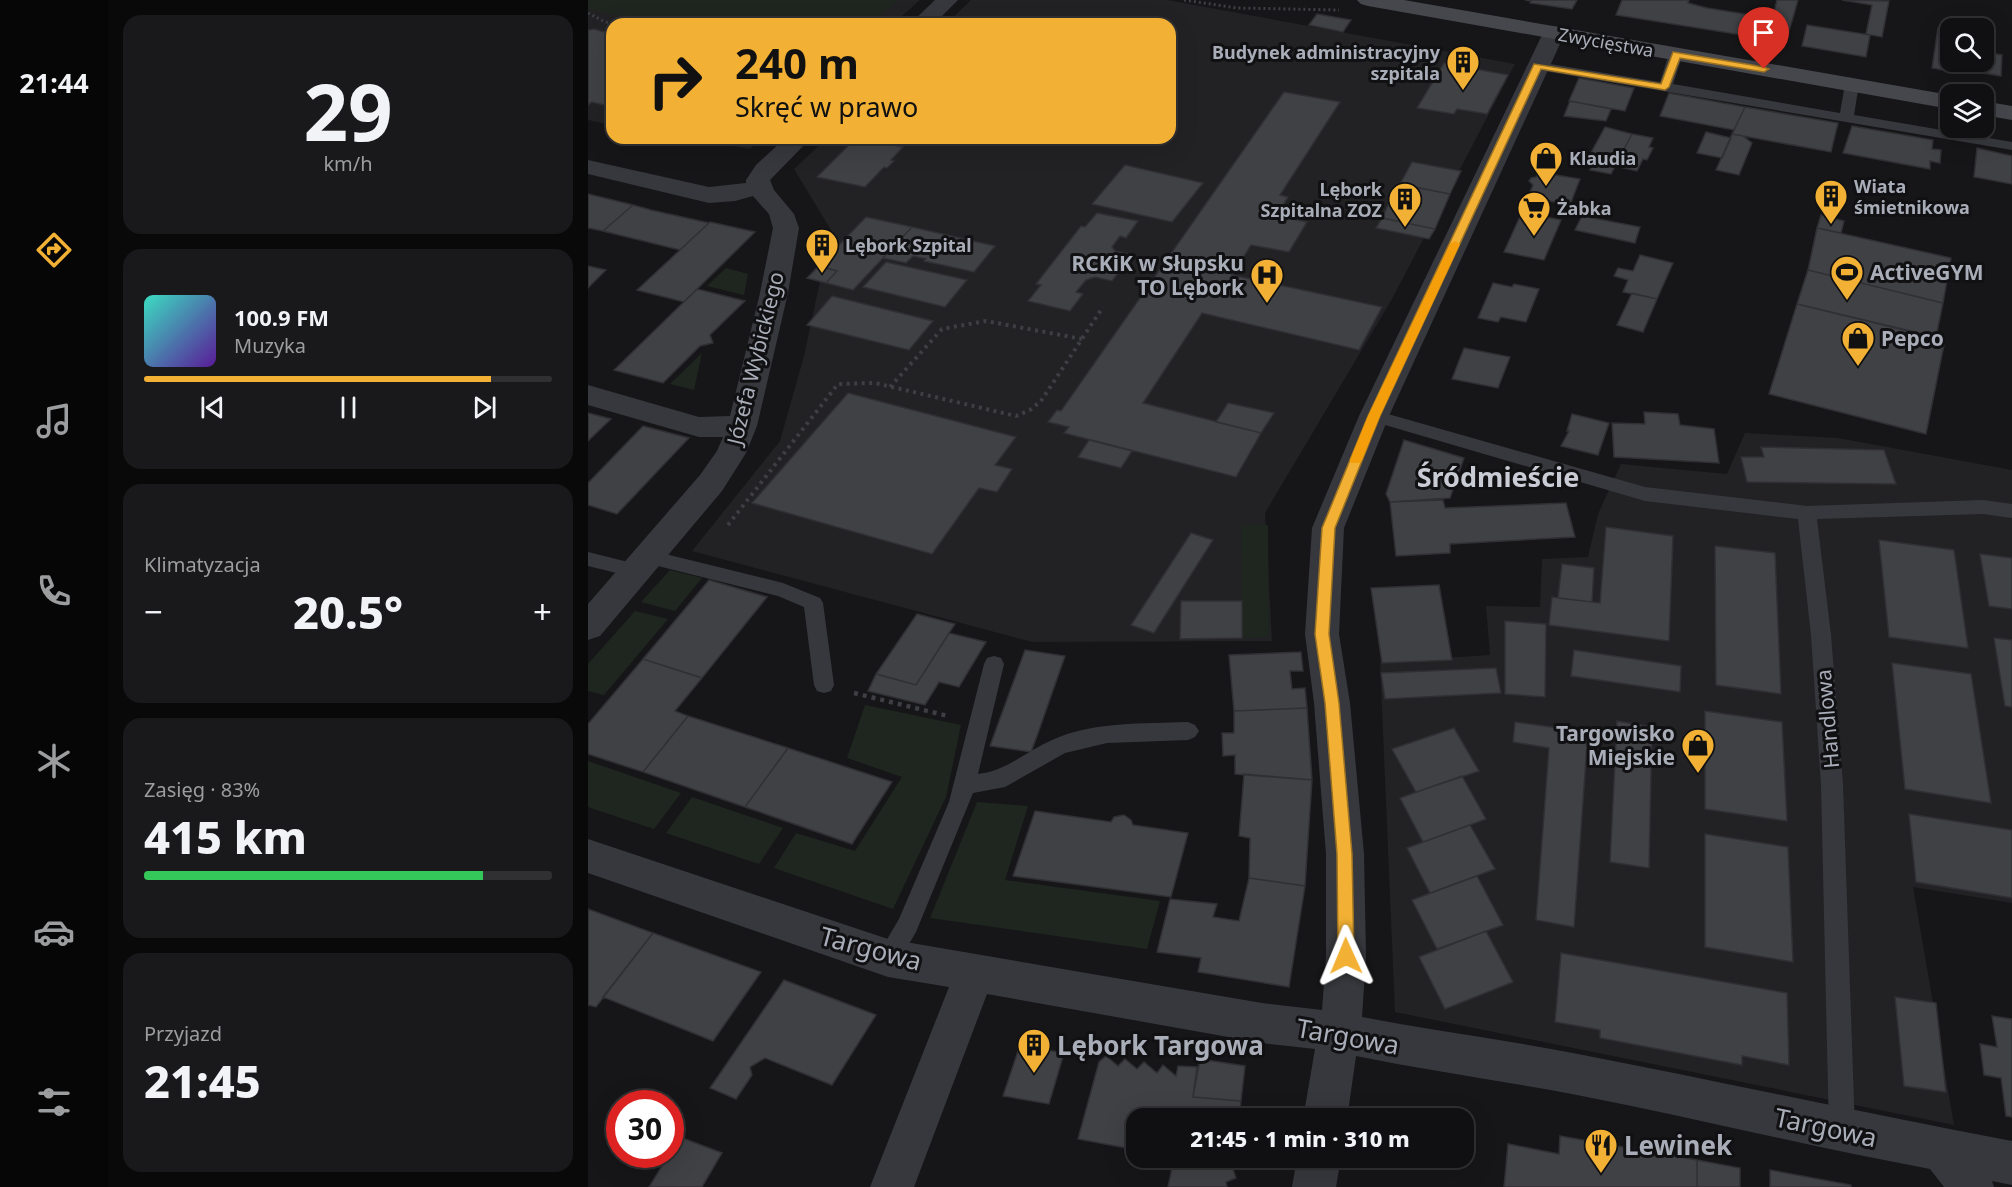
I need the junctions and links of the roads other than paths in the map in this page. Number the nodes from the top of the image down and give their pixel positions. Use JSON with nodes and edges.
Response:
{"nodes":[{"id":1,"x":947,"y":0,"type":"edge"},
{"id":2,"x":1368,"y":0,"type":"edge"},
{"id":3,"x":928,"y":18,"type":"edge"},
{"id":4,"x":1554,"y":33,"type":"junction"},
{"id":5,"x":1676,"y":54,"type":"junction"},
{"id":6,"x":1538,"y":66,"type":"junction"},
{"id":7,"x":1852,"y":84,"type":"junction"},
{"id":8,"x":1665,"y":87,"type":"junction"},
{"id":9,"x":1940,"y":100,"type":"edge"},
{"id":10,"x":1994,"y":110,"type":"edge"},
{"id":11,"x":2012,"y":113,"type":"edge"},
{"id":12,"x":1846,"y":119,"type":"junction"},
{"id":13,"x":1940,"y":131,"type":"edge"},
{"id":14,"x":1978,"y":138,"type":"edge"},
{"id":15,"x":793,"y":144,"type":"edge"},
{"id":16,"x":2012,"y":147,"type":"edge"},
{"id":17,"x":588,"y":167,"type":"edge"},
{"id":18,"x":759,"y":187,"type":"junction"},
{"id":19,"x":588,"y":395,"type":"edge"},
{"id":20,"x":1374,"y":416,"type":"junction"},
{"id":21,"x":742,"y":426,"type":"junction"},
{"id":22,"x":2012,"y":511,"type":"edge"},
{"id":23,"x":1808,"y":513,"type":"junction"},
{"id":24,"x":588,"y":559,"type":"edge"},
{"id":25,"x":643,"y":564,"type":"junction"},
{"id":26,"x":588,"y":627,"type":"edge"},
{"id":27,"x":994,"y":664,"type":"dead end"},
{"id":28,"x":824,"y":685,"type":"road end"},
{"id":29,"x":1188,"y":731,"type":"dead end"},
{"id":30,"x":964,"y":785,"type":"junction"},
{"id":31,"x":588,"y":856,"type":"edge"},
{"id":32,"x":888,"y":958,"type":"junction"},
{"id":33,"x":975,"y":972,"type":"junction"},
{"id":34,"x":1339,"y":1032,"type":"junction"},
{"id":35,"x":1327,"y":1108,"type":"edge"},
{"id":36,"x":1842,"y":1131,"type":"junction"},
{"id":37,"x":1942,"y":1150,"type":"junction"},
{"id":38,"x":2012,"y":1163,"type":"edge"},
{"id":39,"x":1317,"y":1168,"type":"edge"},
{"id":40,"x":892,"y":1187,"type":"edge"},
{"id":41,"x":1314,"y":1187,"type":"edge"},
{"id":42,"x":1972,"y":1187,"type":"edge"}],
"edges":[{"from":1,"to":3,"type":"street"},
{"from":2,"to":4,"type":"main road","name":"Zwycięstwa"},
{"from":4,"to":5,"type":"main road","name":"Zwycięstwa"},
{"from":4,"to":6,"type":"street"},
{"from":5,"to":7,"type":"main road","name":"Zwycięstwa"},
{"from":5,"to":8,"type":"lane"},
{"from":6,"to":8,"type":"lane"},
{"from":6,"to":20,"type":"street"},
{"from":7,"to":9,"type":"main road","name":"Zwycięstwa"},
{"from":7,"to":12,"type":"lane"},
{"from":8,"to":12,"type":"lane"},
{"from":10,"to":11,"type":"main road"},
{"from":12,"to":13,"type":"lane"},
{"from":14,"to":16,"type":"lane"},
{"from":15,"to":18,"type":"street"},
{"from":17,"to":18,"type":"street"},
{"from":18,"to":21,"type":"street","name":"Józefa Wybickiego"},
{"from":19,"to":21,"type":"street"},
{"from":20,"to":23,"type":"lane"},
{"from":20,"to":34,"type":"street"},
{"from":21,"to":25,"type":"street","name":"Józefa Wybickiego"},
{"from":22,"to":23,"type":"lane"},
{"from":23,"to":36,"type":"lane","name":"Handlowa"},
{"from":24,"to":25,"type":"lane"},
{"from":25,"to":26,"type":"street","name":"Józefa Wybickiego"},
{"from":25,"to":28,"type":"lane"},
{"from":27,"to":30,"type":"lane"},
{"from":29,"to":30,"type":"lane"},
{"from":30,"to":32,"type":"lane"},
{"from":31,"to":32,"type":"street","name":"Targowa"},
{"from":32,"to":33,"type":"street","name":"Targowa"},
{"from":33,"to":34,"type":"street","name":"Targowa"},
{"from":33,"to":40,"type":"street"},
{"from":34,"to":35,"type":"street"},
{"from":34,"to":36,"type":"street","name":"Targowa"},
{"from":36,"to":37,"type":"street","name":"Targowa"},
{"from":37,"to":38,"type":"street","name":"Targowa"},
{"from":37,"to":42,"type":"street"},
{"from":39,"to":41,"type":"street"}]}
